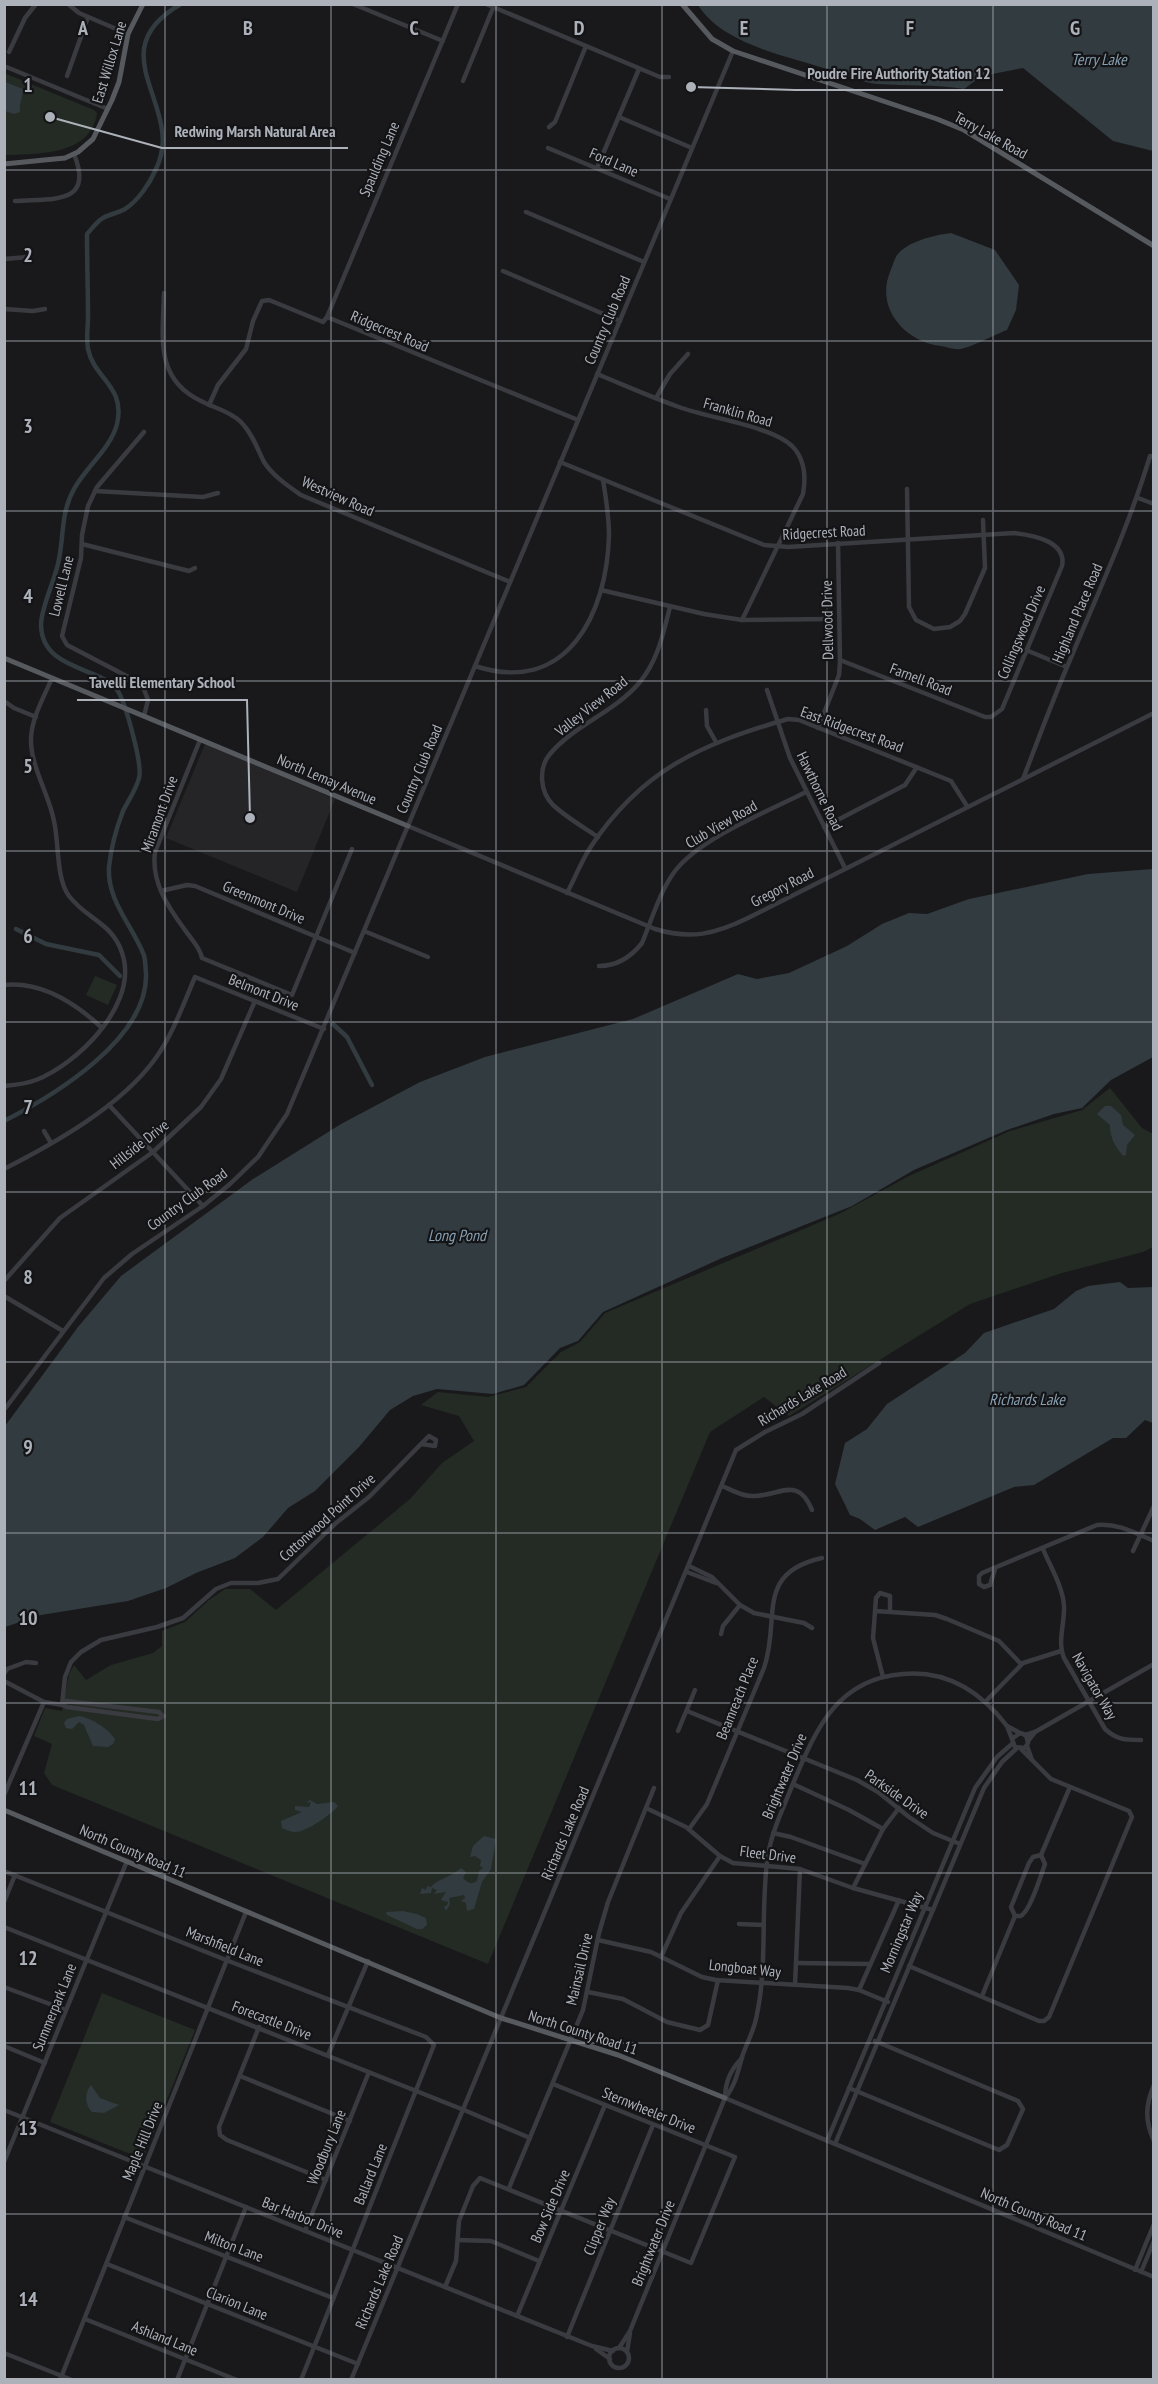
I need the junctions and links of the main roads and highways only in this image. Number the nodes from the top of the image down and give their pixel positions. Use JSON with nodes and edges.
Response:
{"nodes":[{"id":1,"x":143,"y":4,"type":"edge"},
{"id":2,"x":682,"y":4,"type":"edge"},
{"id":3,"x":4,"y":164,"type":"edge"},
{"id":4,"x":1154,"y":246,"type":"edge"},
{"id":5,"x":4,"y":658,"type":"edge"},
{"id":6,"x":408,"y":826,"type":"road end"},
{"id":7,"x":4,"y":1810,"type":"edge"},
{"id":8,"x":725,"y":2098,"type":"road end"}],
"edges":[{"from":1,"to":3,"type":"main road","name":"East Willox Lane"},
{"from":2,"to":4,"type":"main road","name":"Terry Lake Road"},
{"from":5,"to":6,"type":"main road","name":"North Lemay Avenue"},
{"from":7,"to":8,"type":"main road","name":"North County Road 11"}]}
